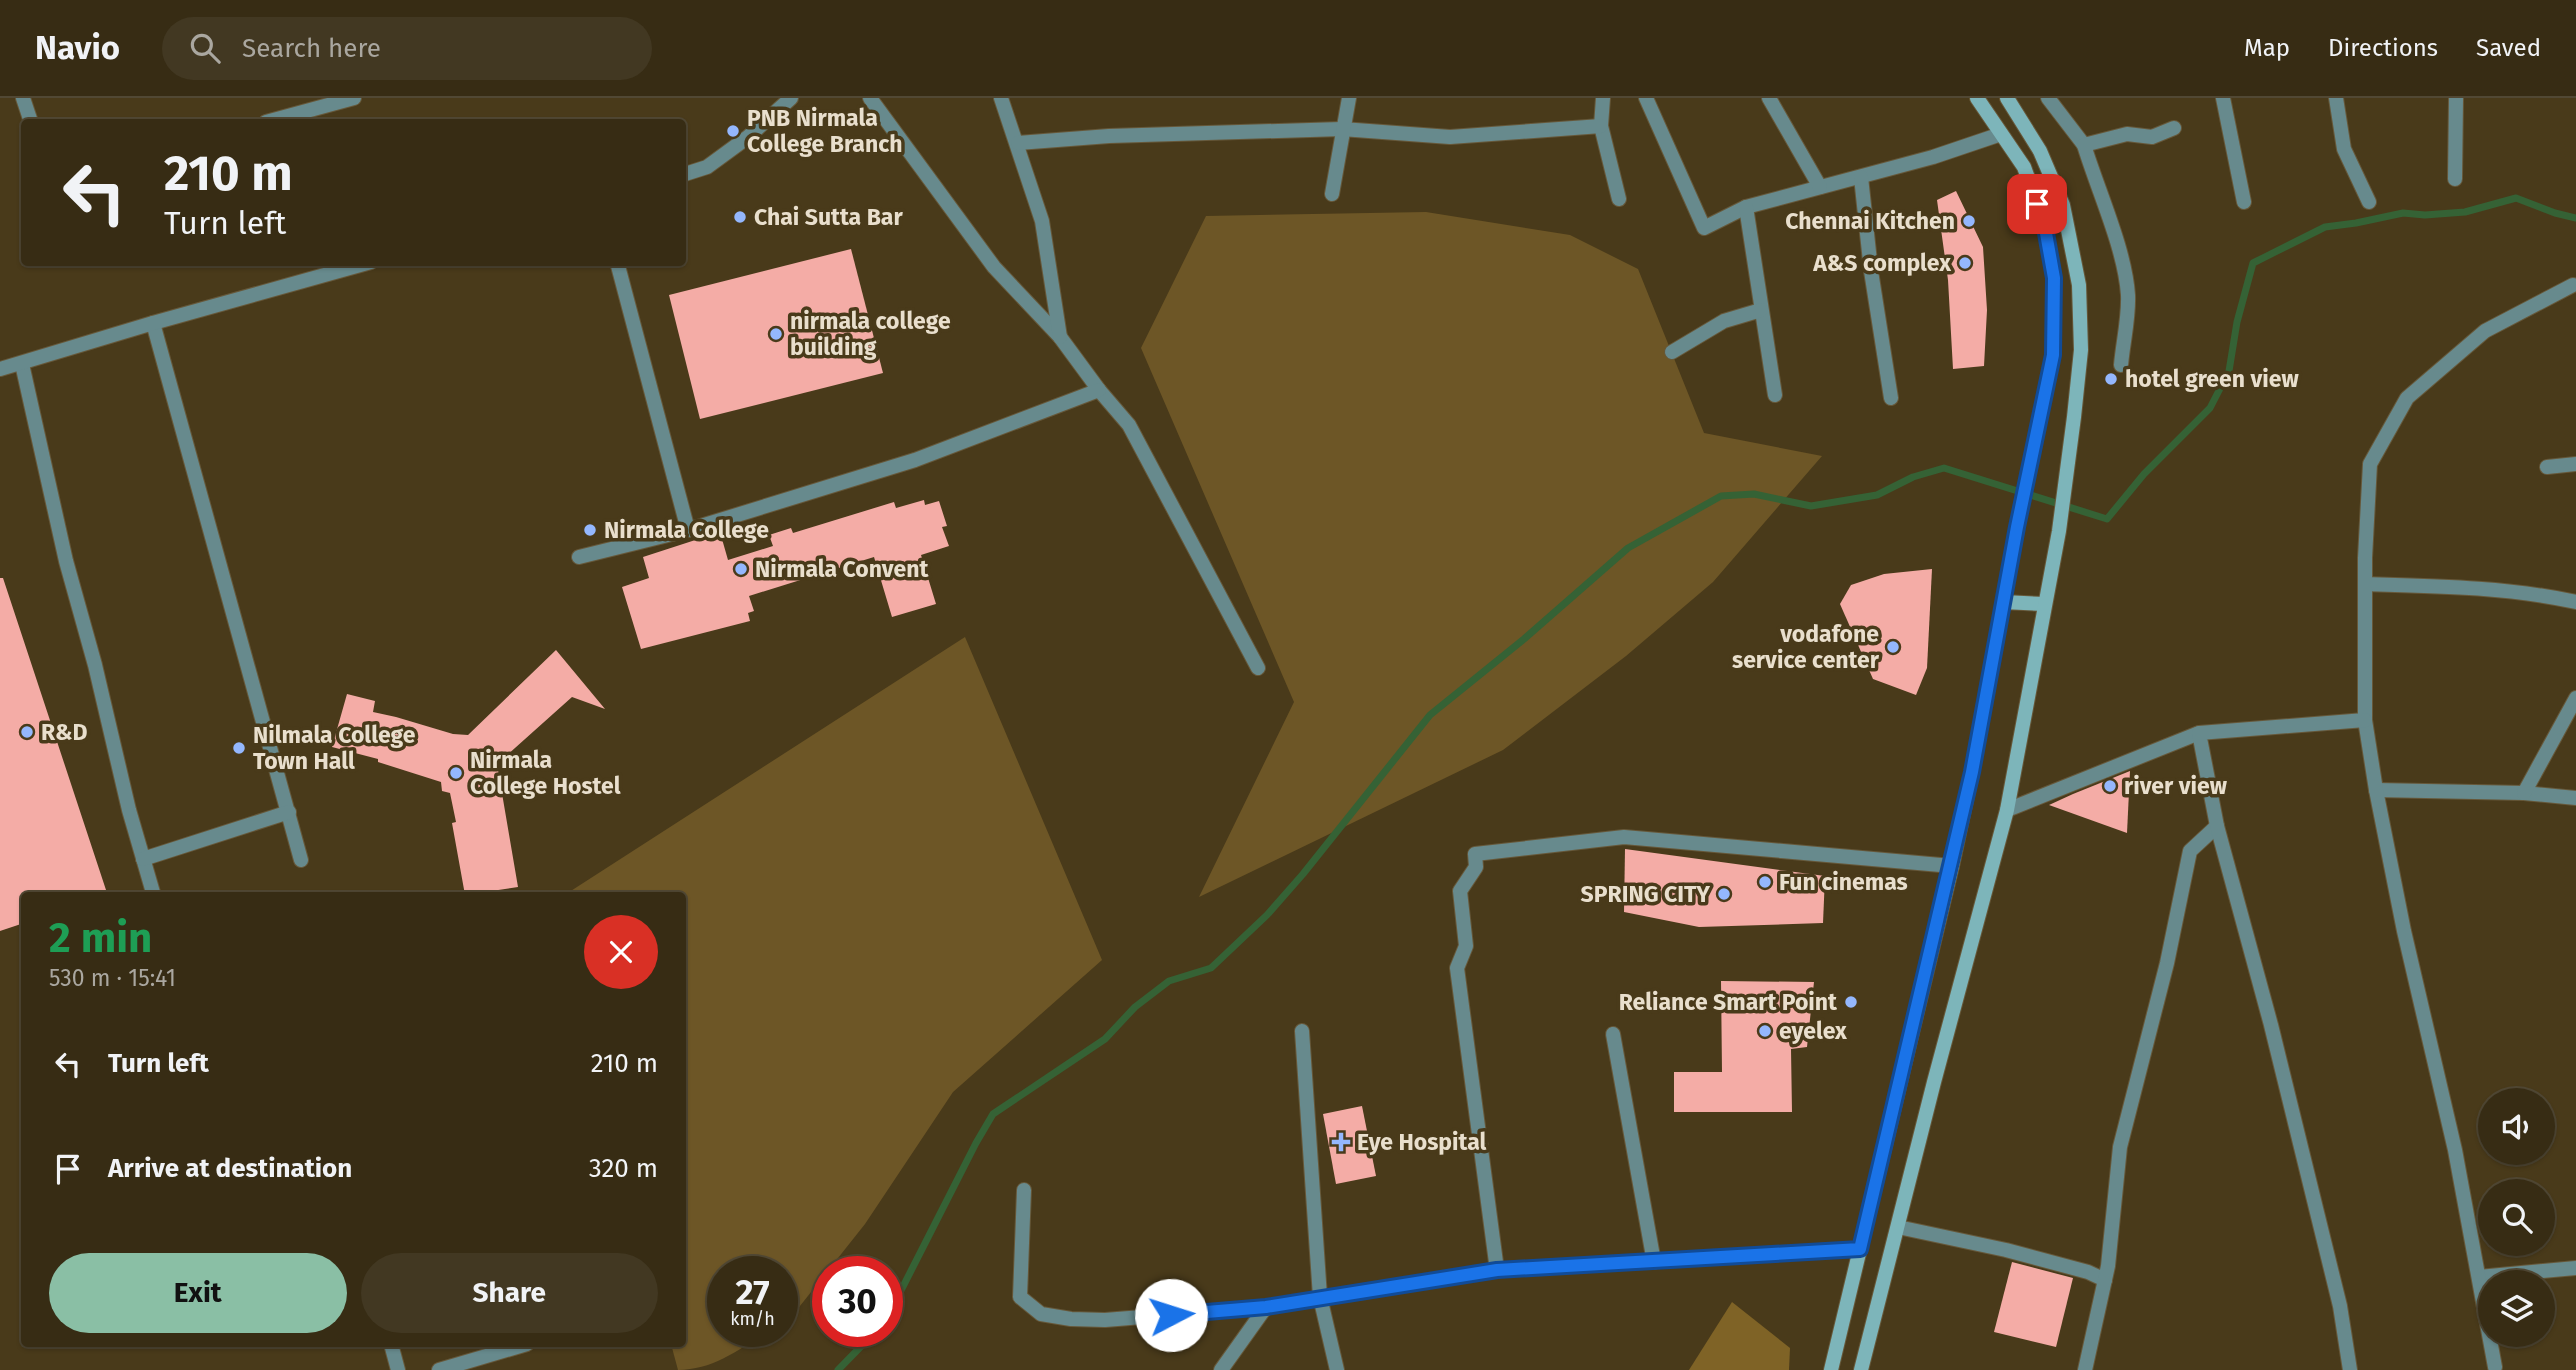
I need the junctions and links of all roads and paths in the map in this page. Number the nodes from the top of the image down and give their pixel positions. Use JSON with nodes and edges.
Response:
{"nodes":[{"id":1,"x":23,"y":98,"type":"edge"},
{"id":2,"x":354,"y":98,"type":"edge"},
{"id":3,"x":791,"y":98,"type":"edge"},
{"id":4,"x":870,"y":98,"type":"edge"},
{"id":5,"x":1001,"y":98,"type":"edge"},
{"id":6,"x":1349,"y":98,"type":"edge"},
{"id":7,"x":1603,"y":98,"type":"edge"},
{"id":8,"x":1647,"y":98,"type":"edge"},
{"id":9,"x":1769,"y":98,"type":"edge"},
{"id":10,"x":1976,"y":98,"type":"edge"},
{"id":11,"x":2007,"y":98,"type":"edge"},
{"id":12,"x":2048,"y":98,"type":"edge"},
{"id":13,"x":2223,"y":98,"type":"edge"},
{"id":14,"x":2336,"y":98,"type":"edge"},
{"id":15,"x":2456,"y":98,"type":"edge"},
{"id":16,"x":30,"y":119,"type":"edge"},
{"id":17,"x":277,"y":119,"type":"edge"},
{"id":18,"x":1601,"y":126,"type":"junction"},
{"id":19,"x":2174,"y":128,"type":"dead end"},
{"id":20,"x":1342,"y":129,"type":"junction"},
{"id":21,"x":2001,"y":134,"type":"junction"},
{"id":22,"x":1018,"y":143,"type":"junction"},
{"id":23,"x":2084,"y":145,"type":"junction"},
{"id":24,"x":686,"y":174,"type":"edge"},
{"id":25,"x":1861,"y":177,"type":"junction"},
{"id":26,"x":2455,"y":179,"type":"dead end"},
{"id":27,"x":1820,"y":187,"type":"junction"},
{"id":28,"x":1332,"y":194,"type":"dead end"},
{"id":29,"x":1619,"y":199,"type":"dead end"},
{"id":30,"x":2244,"y":202,"type":"dead end"},
{"id":31,"x":2369,"y":202,"type":"dead end"},
{"id":32,"x":1746,"y":207,"type":"junction"},
{"id":33,"x":357,"y":266,"type":"edge"},
{"id":34,"x":618,"y":266,"type":"edge"},
{"id":35,"x":2573,"y":285,"type":"dead end"},
{"id":36,"x":1761,"y":310,"type":"junction"},
{"id":37,"x":153,"y":323,"type":"junction"},
{"id":38,"x":1060,"y":337,"type":"junction"},
{"id":39,"x":1672,"y":352,"type":"dead end"},
{"id":40,"x":22,"y":364,"type":"junction"},
{"id":41,"x":2121,"y":365,"type":"dead end"},
{"id":42,"x":0,"y":369,"type":"edge"},
{"id":43,"x":1099,"y":390,"type":"junction"},
{"id":44,"x":1775,"y":395,"type":"dead end"},
{"id":45,"x":1891,"y":398,"type":"dead end"},
{"id":46,"x":2576,"y":464,"type":"edge"},
{"id":47,"x":2547,"y":467,"type":"dead end"},
{"id":48,"x":688,"y":530,"type":"junction"},
{"id":49,"x":579,"y":557,"type":"dead end"},
{"id":50,"x":2365,"y":584,"type":"junction"},
{"id":51,"x":2576,"y":602,"type":"edge"},
{"id":52,"x":2003,"y":603,"type":"junction"},
{"id":53,"x":2044,"y":604,"type":"junction"},
{"id":54,"x":1258,"y":668,"type":"dead end"},
{"id":55,"x":2576,"y":698,"type":"edge"},
{"id":56,"x":2365,"y":720,"type":"junction"},
{"id":57,"x":2199,"y":733,"type":"junction"},
{"id":58,"x":2376,"y":790,"type":"junction"},
{"id":59,"x":2524,"y":793,"type":"junction"},
{"id":60,"x":2576,"y":797,"type":"edge"},
{"id":61,"x":2007,"y":810,"type":"junction"},
{"id":62,"x":289,"y":812,"type":"junction"},
{"id":63,"x":2217,"y":826,"type":"junction"},
{"id":64,"x":143,"y":859,"type":"junction"},
{"id":65,"x":301,"y":860,"type":"dead end"},
{"id":66,"x":1952,"y":866,"type":"junction"},
{"id":67,"x":153,"y":892,"type":"edge"},
{"id":68,"x":1302,"y":1031,"type":"dead end"},
{"id":69,"x":1613,"y":1034,"type":"dead end"},
{"id":70,"x":1024,"y":1190,"type":"dead end"},
{"id":71,"x":1898,"y":1227,"type":"junction"},
{"id":72,"x":1860,"y":1249,"type":"junction"},
{"id":73,"x":1654,"y":1262,"type":"junction"},
{"id":74,"x":2576,"y":1268,"type":"edge"},
{"id":75,"x":1497,"y":1270,"type":"junction"},
{"id":76,"x":2554,"y":1270,"type":"edge"},
{"id":77,"x":2478,"y":1272,"type":"edge"},
{"id":78,"x":2105,"y":1280,"type":"junction"},
{"id":79,"x":1320,"y":1297,"type":"junction"},
{"id":80,"x":1266,"y":1307,"type":"junction"},
{"id":81,"x":392,"y":1347,"type":"edge"},
{"id":82,"x":517,"y":1347,"type":"edge"},
{"id":83,"x":2491,"y":1347,"type":"edge"},
{"id":84,"x":2495,"y":1367,"type":"dead end"},
{"id":85,"x":398,"y":1370,"type":"edge"},
{"id":86,"x":439,"y":1370,"type":"edge"},
{"id":87,"x":1221,"y":1370,"type":"edge"},
{"id":88,"x":1337,"y":1370,"type":"edge"},
{"id":89,"x":1832,"y":1370,"type":"edge"},
{"id":90,"x":1861,"y":1370,"type":"edge"},
{"id":91,"x":2085,"y":1370,"type":"edge"},
{"id":92,"x":2350,"y":1370,"type":"edge"}],
"edges":[{"from":1,"to":16,"type":"street"},
{"from":2,"to":17,"type":"street"},
{"from":3,"to":24,"type":"street"},
{"from":4,"to":38,"type":"street"},
{"from":5,"to":22,"type":"street"},
{"from":6,"to":20,"type":"street"},
{"from":7,"to":18,"type":"street"},
{"from":8,"to":32,"type":"street"},
{"from":9,"to":27,"type":"street"},
{"from":10,"to":21,"type":"main road"},
{"from":11,"to":53,"type":"main road"},
{"from":12,"to":23,"type":"street"},
{"from":13,"to":30,"type":"street"},
{"from":14,"to":31,"type":"street"},
{"from":15,"to":26,"type":"street"},
{"from":18,"to":20,"type":"street"},
{"from":18,"to":29,"type":"street"},
{"from":19,"to":23,"type":"street"},
{"from":20,"to":22,"type":"street"},
{"from":20,"to":28,"type":"street"},
{"from":21,"to":25,"type":"street"},
{"from":21,"to":52,"type":"main road"},
{"from":22,"to":38,"type":"street"},
{"from":23,"to":41,"type":"street"},
{"from":25,"to":27,"type":"street"},
{"from":25,"to":45,"type":"street"},
{"from":27,"to":32,"type":"street"},
{"from":32,"to":36,"type":"street"},
{"from":33,"to":37,"type":"street"},
{"from":34,"to":48,"type":"street"},
{"from":35,"to":50,"type":"street"},
{"from":36,"to":39,"type":"street"},
{"from":36,"to":44,"type":"street"},
{"from":37,"to":40,"type":"street"},
{"from":37,"to":62,"type":"street"},
{"from":38,"to":43,"type":"street"},
{"from":40,"to":42,"type":"street"},
{"from":40,"to":64,"type":"street"},
{"from":43,"to":48,"type":"street"},
{"from":43,"to":54,"type":"street"},
{"from":46,"to":47,"type":"street"},
{"from":48,"to":49,"type":"street"},
{"from":50,"to":51,"type":"street"},
{"from":50,"to":56,"type":"street"},
{"from":52,"to":53,"type":"main road"},
{"from":52,"to":66,"type":"main road"},
{"from":53,"to":61,"type":"main road"},
{"from":55,"to":59,"type":"street"},
{"from":56,"to":57,"type":"street"},
{"from":56,"to":58,"type":"street"},
{"from":57,"to":61,"type":"street"},
{"from":57,"to":63,"type":"street"},
{"from":58,"to":59,"type":"street"},
{"from":58,"to":77,"type":"street"},
{"from":59,"to":60,"type":"street"},
{"from":61,"to":71,"type":"main road"},
{"from":62,"to":64,"type":"street"},
{"from":62,"to":65,"type":"street"},
{"from":63,"to":78,"type":"street"},
{"from":63,"to":92,"type":"street"},
{"from":64,"to":67,"type":"street"},
{"from":66,"to":72,"type":"main road"},
{"from":66,"to":75,"type":"street"},
{"from":68,"to":79,"type":"street"},
{"from":69,"to":73,"type":"street"},
{"from":70,"to":80,"type":"street"},
{"from":71,"to":78,"type":"street"},
{"from":71,"to":90,"type":"main road"},
{"from":72,"to":73,"type":"street"},
{"from":72,"to":89,"type":"main road"},
{"from":73,"to":75,"type":"street"},
{"from":74,"to":76,"type":"street"},
{"from":75,"to":79,"type":"street"},
{"from":78,"to":91,"type":"street"},
{"from":79,"to":80,"type":"street"},
{"from":79,"to":88,"type":"street"},
{"from":80,"to":87,"type":"street"},
{"from":81,"to":85,"type":"street"},
{"from":82,"to":86,"type":"street"},
{"from":83,"to":84,"type":"street"}]}
